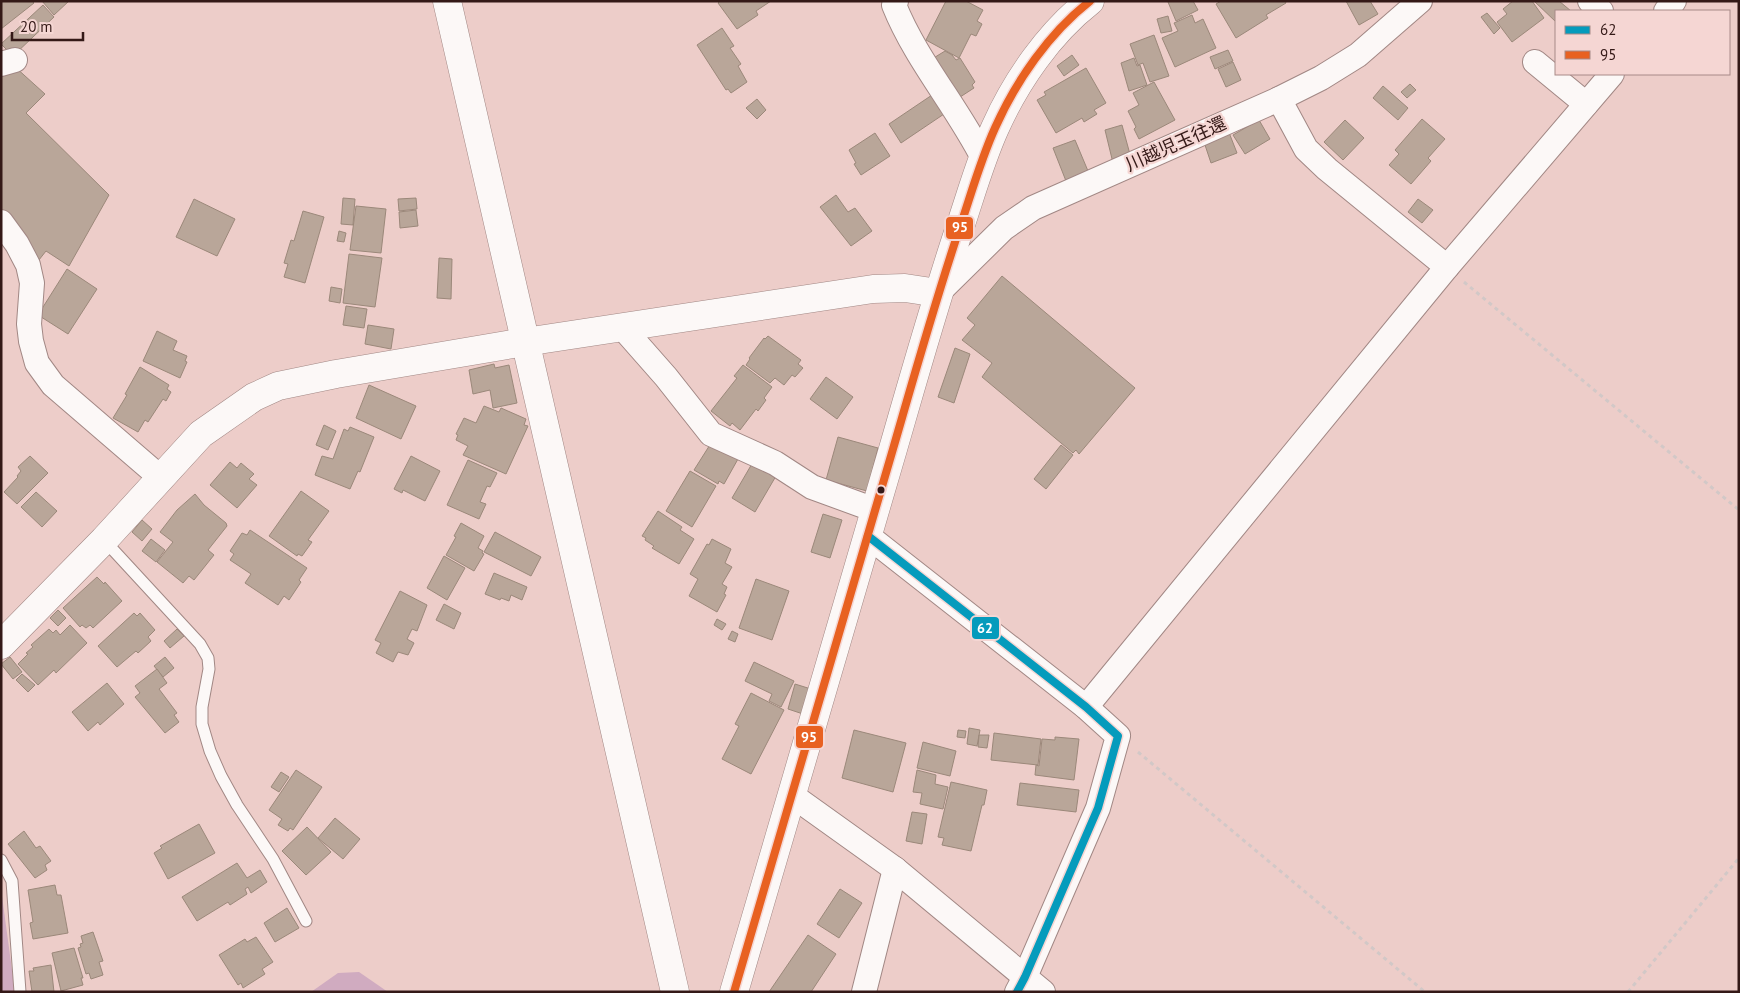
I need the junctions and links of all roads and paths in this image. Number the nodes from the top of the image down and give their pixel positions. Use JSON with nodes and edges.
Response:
{"nodes":[{"id":1,"x":447,"y":1,"type":"edge"},
{"id":2,"x":1090,"y":1,"type":"edge"},
{"id":3,"x":1420,"y":1,"type":"edge"},
{"id":4,"x":1590,"y":1,"type":"edge"},
{"id":5,"x":893,"y":2,"type":"edge"},
{"id":6,"x":1601,"y":10,"type":"edge"},
{"id":7,"x":1535,"y":62,"type":"dead end"},
{"id":8,"x":1611,"y":75,"type":"edge"},
{"id":9,"x":1279,"y":98,"type":"junction"},
{"id":10,"x":1586,"y":104,"type":"junction"},
{"id":11,"x":983,"y":158,"type":"junction"},
{"id":12,"x":1,"y":222,"type":"edge"},
{"id":13,"x":1447,"y":267,"type":"junction"},
{"id":14,"x":938,"y":293,"type":"junction"},
{"id":15,"x":622,"y":327,"type":"junction"},
{"id":16,"x":525,"y":342,"type":"junction"},
{"id":17,"x":161,"y":478,"type":"junction"},
{"id":18,"x":875,"y":510,"type":"junction"},
{"id":19,"x":1739,"y":510,"type":"edge"},
{"id":20,"x":868,"y":536,"type":"junction"},
{"id":21,"x":104,"y":540,"type":"junction"},
{"id":22,"x":1,"y":645,"type":"edge"},
{"id":23,"x":1086,"y":707,"type":"junction"},
{"id":24,"x":1118,"y":736,"type":"junction"},
{"id":25,"x":793,"y":796,"type":"junction"},
{"id":26,"x":1739,"y":858,"type":"edge"},
{"id":27,"x":1,"y":860,"type":"edge"},
{"id":28,"x":895,"y":869,"type":"junction"},
{"id":29,"x":306,"y":921,"type":"dead end"},
{"id":30,"x":1028,"y":987,"type":"edge"},
{"id":31,"x":20,"y":992,"type":"edge"},
{"id":32,"x":675,"y":992,"type":"edge"},
{"id":33,"x":734,"y":992,"type":"edge"},
{"id":34,"x":864,"y":992,"type":"edge"},
{"id":35,"x":1425,"y":992,"type":"edge"},
{"id":36,"x":1628,"y":992,"type":"edge"}],
"edges":[{"from":1,"to":16,"type":"street"},
{"from":2,"to":11,"type":"street"},
{"from":3,"to":9,"type":"street","name":"川越児玉往還"},
{"from":4,"to":6,"type":"street"},
{"from":5,"to":11,"type":"street"},
{"from":7,"to":10,"type":"street"},
{"from":8,"to":10,"type":"street"},
{"from":9,"to":13,"type":"street"},
{"from":9,"to":14,"type":"street","name":"川越児玉往還"},
{"from":10,"to":13,"type":"street"},
{"from":11,"to":14,"type":"street"},
{"from":12,"to":17,"type":"street"},
{"from":13,"to":19,"type":"path"},
{"from":13,"to":23,"type":"street"},
{"from":14,"to":15,"type":"street"},
{"from":14,"to":18,"type":"street"},
{"from":15,"to":16,"type":"street"},
{"from":15,"to":18,"type":"street"},
{"from":16,"to":17,"type":"street"},
{"from":16,"to":32,"type":"street"},
{"from":17,"to":21,"type":"street"},
{"from":18,"to":20,"type":"street"},
{"from":20,"to":23,"type":"street"},
{"from":20,"to":25,"type":"street"},
{"from":21,"to":22,"type":"street"},
{"from":21,"to":29,"type":"lane"},
{"from":23,"to":24,"type":"street"},
{"from":24,"to":30,"type":"street"},
{"from":24,"to":35,"type":"path"},
{"from":25,"to":28,"type":"street"},
{"from":25,"to":33,"type":"street"},
{"from":26,"to":36,"type":"path"},
{"from":27,"to":31,"type":"lane"},
{"from":28,"to":30,"type":"street"},
{"from":28,"to":34,"type":"street"}]}
